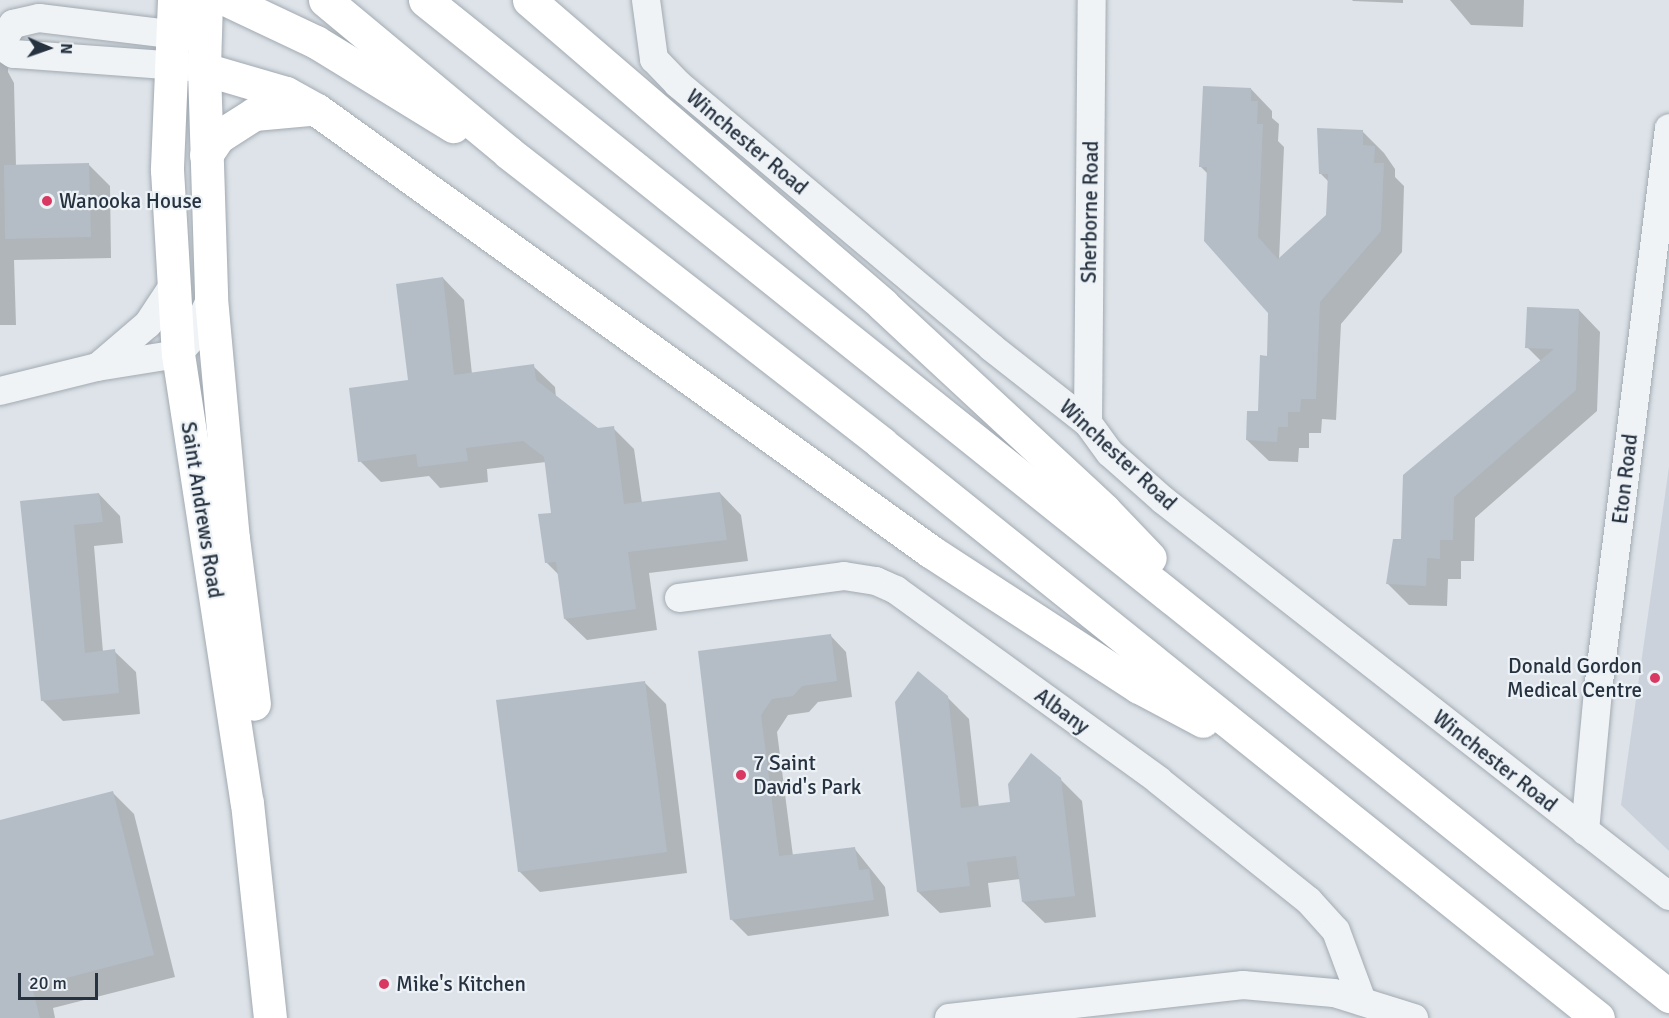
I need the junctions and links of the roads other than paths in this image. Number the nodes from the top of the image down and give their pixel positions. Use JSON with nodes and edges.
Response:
{"nodes":[{"id":1,"x":325,"y":0,"type":"edge"},
{"id":2,"x":425,"y":0,"type":"edge"},
{"id":3,"x":529,"y":0,"type":"edge"},
{"id":4,"x":1092,"y":0,"type":"edge"},
{"id":5,"x":646,"y":12,"type":"edge"},
{"id":6,"x":193,"y":24,"type":"edge"},
{"id":7,"x":317,"y":110,"type":"junction"},
{"id":8,"x":1669,"y":128,"type":"edge"},
{"id":9,"x":509,"y":153,"type":"junction"},
{"id":10,"x":207,"y":155,"type":"junction"},
{"id":11,"x":173,"y":286,"type":"junction"},
{"id":12,"x":211,"y":298,"type":"junction"},
{"id":13,"x":178,"y":354,"type":"junction"},
{"id":14,"x":97,"y":367,"type":"junction"},
{"id":15,"x":0,"y":391,"type":"edge"},
{"id":16,"x":1088,"y":423,"type":"junction"},
{"id":17,"x":679,"y":598,"type":"dead end"},
{"id":18,"x":1196,"y":617,"type":"junction"},
{"id":19,"x":1250,"y":741,"type":"junction"},
{"id":20,"x":1585,"y":831,"type":"junction"},
{"id":21,"x":1669,"y":896,"type":"edge"},
{"id":22,"x":266,"y":979,"type":"junction"},
{"id":23,"x":1669,"y":996,"type":"edge"},
{"id":24,"x":1362,"y":1001,"type":"junction"},
{"id":25,"x":260,"y":1018,"type":"edge"},
{"id":26,"x":270,"y":1018,"type":"edge"},
{"id":27,"x":293,"y":1018,"type":"edge"},
{"id":28,"x":949,"y":1018,"type":"edge"},
{"id":29,"x":1414,"y":1018,"type":"edge"},
{"id":30,"x":1598,"y":1018,"type":"edge"}],
"edges":[{"from":1,"to":9,"type":"main road"},
{"from":2,"to":18,"type":"main road"},
{"from":3,"to":18,"type":"main road"},
{"from":4,"to":16,"type":"street","name":"Sherborne Road"},
{"from":5,"to":16,"type":"street","name":"Winchester Road"},
{"from":6,"to":6,"type":"street"},
{"from":6,"to":7,"type":"main road"},
{"from":6,"to":9,"type":"main road"},
{"from":6,"to":10,"type":"main road","name":"Saint Andrews Road"},
{"from":6,"to":11,"type":"main road","name":"Saint Andrews Road"},
{"from":7,"to":10,"type":"main road"},
{"from":7,"to":19,"type":"main road"},
{"from":8,"to":20,"type":"street","name":"Eton Road"},
{"from":9,"to":19,"type":"main road"},
{"from":10,"to":12,"type":"main road","name":"Saint Andrews Road"},
{"from":11,"to":13,"type":"main road","name":"Saint Andrews Road"},
{"from":11,"to":14,"type":"street"},
{"from":12,"to":13,"type":"street"},
{"from":12,"to":27,"type":"main road","name":"Saint Andrews Road"},
{"from":13,"to":14,"type":"street"},
{"from":13,"to":22,"type":"main road","name":"Saint Andrews Road"},
{"from":14,"to":15,"type":"street"},
{"from":16,"to":20,"type":"street","name":"Winchester Road"},
{"from":17,"to":24,"type":"street","name":"Albany"},
{"from":18,"to":23,"type":"main road"},
{"from":19,"to":30,"type":"main road"},
{"from":20,"to":21,"type":"street","name":"Winchester Road"},
{"from":22,"to":25,"type":"main road"},
{"from":22,"to":26,"type":"main road","name":"Saint Andrews Road"},
{"from":24,"to":28,"type":"street"},
{"from":24,"to":29,"type":"street"}]}
